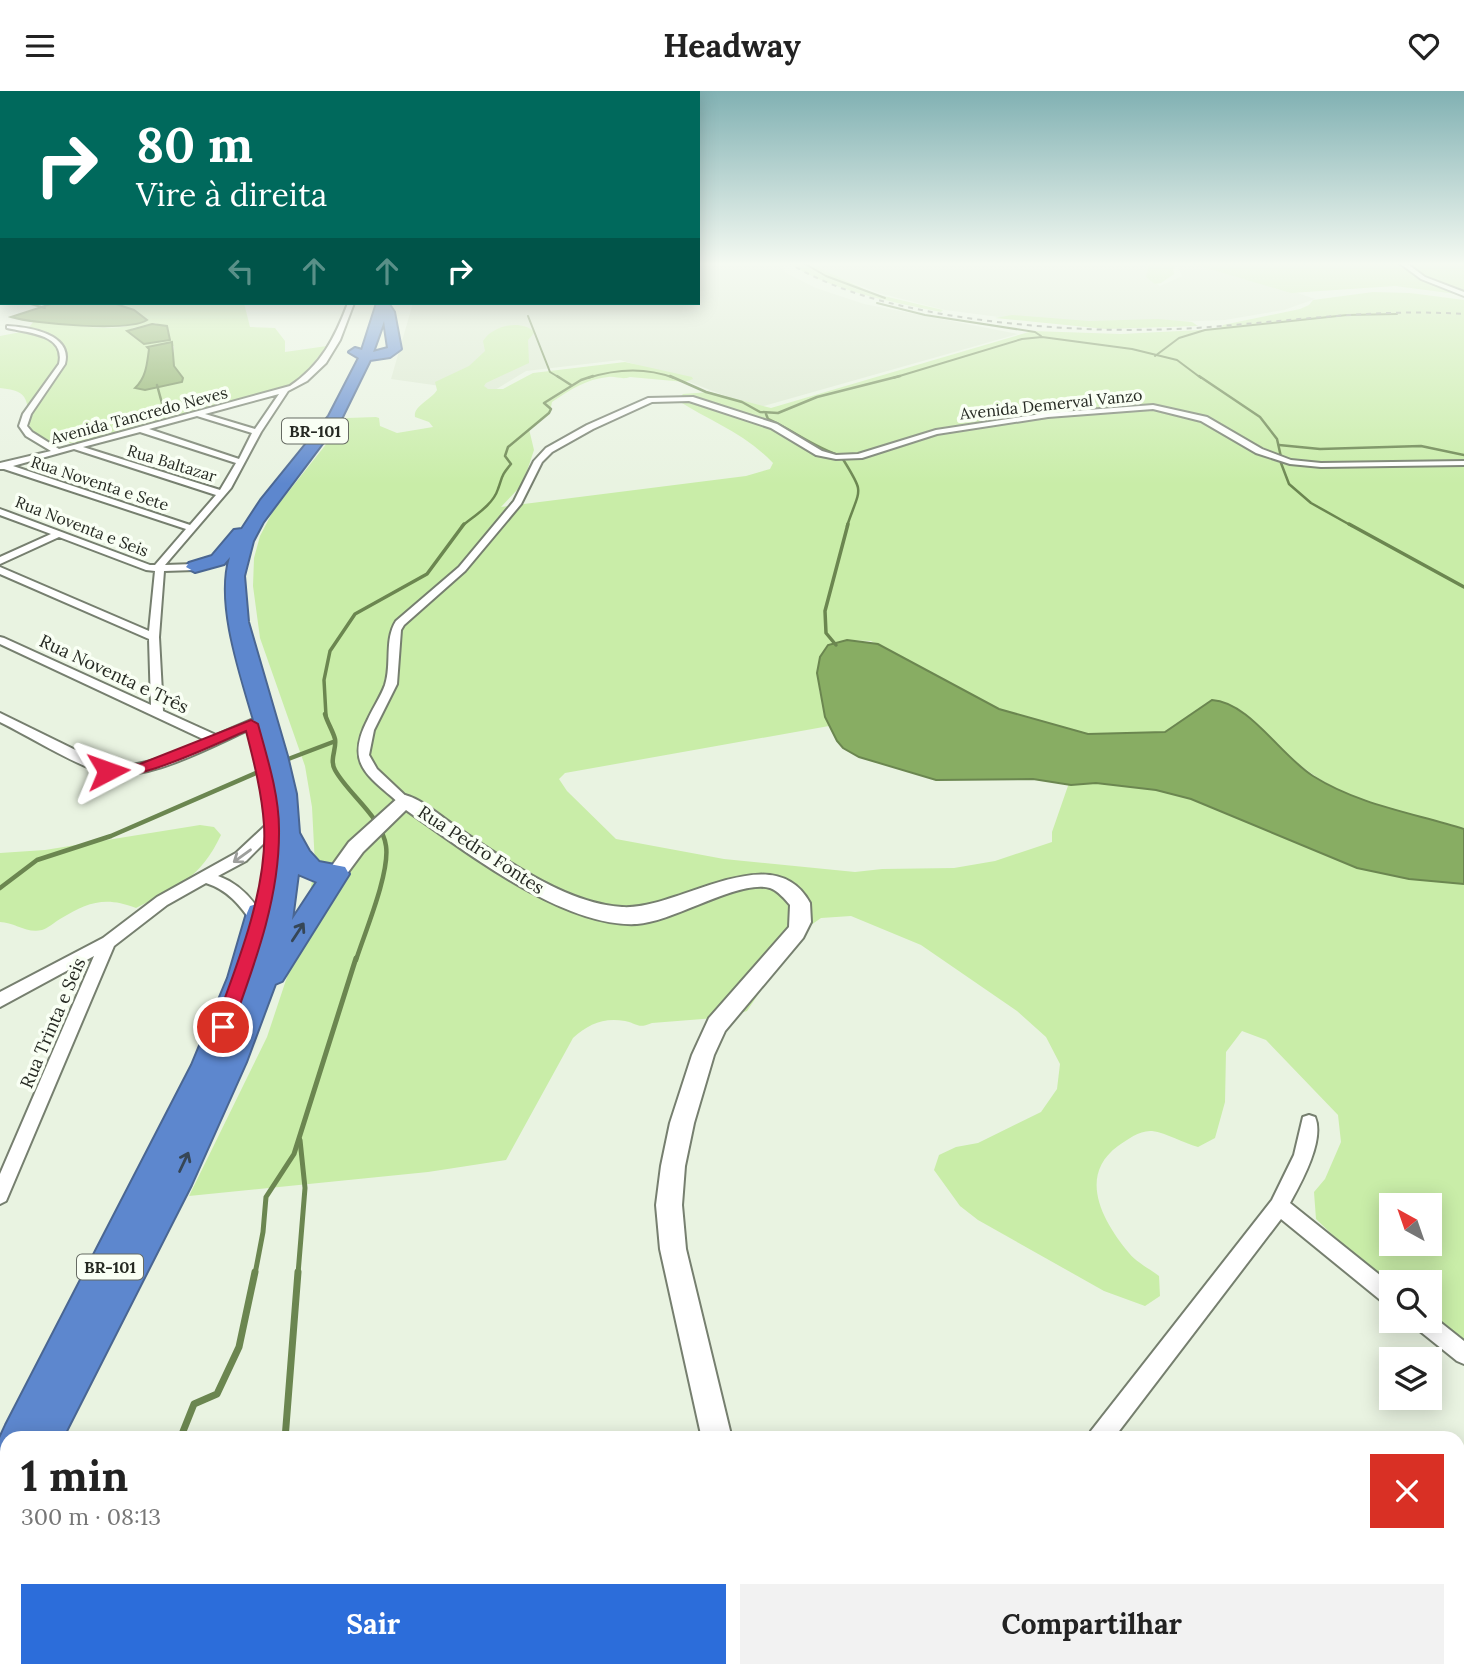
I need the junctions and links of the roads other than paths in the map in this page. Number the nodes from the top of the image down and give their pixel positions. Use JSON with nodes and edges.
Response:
{"nodes":[{"id":1,"x":44,"y":336,"type":"edge"},
{"id":2,"x":338,"y":336,"type":"edge"},
{"id":3,"x":367,"y":336,"type":"edge"},
{"id":4,"x":393,"y":336,"type":"edge"},
{"id":5,"x":361,"y":354,"type":"junction"},
{"id":6,"x":285,"y":391,"type":"junction"},
{"id":7,"x":199,"y":415,"type":"junction"},
{"id":8,"x":141,"y":430,"type":"junction"},
{"id":9,"x":257,"y":432,"type":"junction"},
{"id":10,"x":74,"y":447,"type":"junction"},
{"id":11,"x":57,"y":451,"type":"junction"},
{"id":12,"x":843,"y":458,"type":"joint"},
{"id":13,"x":241,"y":462,"type":"junction"},
{"id":14,"x":1464,"y":463,"type":"edge"},
{"id":15,"x":1,"y":465,"type":"edge"},
{"id":16,"x":222,"y":493,"type":"junction"},
{"id":17,"x":0,"y":512,"type":"edge"},
{"id":18,"x":191,"y":528,"type":"junction"},
{"id":19,"x":59,"y":534,"type":"junction"},
{"id":20,"x":240,"y":534,"type":"junction"},
{"id":21,"x":0,"y":561,"type":"edge"},
{"id":22,"x":195,"y":567,"type":"junction"},
{"id":23,"x":0,"y":570,"type":"edge"},
{"id":24,"x":159,"y":570,"type":"junction"},
{"id":25,"x":222,"y":590,"type":"junction"},
{"id":26,"x":154,"y":636,"type":"junction"},
{"id":27,"x":0,"y":640,"type":"edge"},
{"id":28,"x":157,"y":713,"type":"junction"},
{"id":29,"x":0,"y":717,"type":"edge"},
{"id":30,"x":251,"y":724,"type":"junction"},
{"id":31,"x":214,"y":739,"type":"junction"},
{"id":32,"x":405,"y":801,"type":"junction"},
{"id":33,"x":279,"y":830,"type":"junction"},
{"id":34,"x":336,"y":874,"type":"junction"},
{"id":35,"x":206,"y":878,"type":"junction"},
{"id":36,"x":258,"y":920,"type":"junction"},
{"id":37,"x":108,"y":942,"type":"junction"},
{"id":38,"x":261,"y":989,"type":"junction"},
{"id":39,"x":0,"y":1000,"type":"edge"},
{"id":40,"x":1310,"y":1123,"type":"dead end"},
{"id":41,"x":0,"y":1195,"type":"edge"},
{"id":42,"x":1279,"y":1206,"type":"junction"},
{"id":43,"x":1379,"y":1286,"type":"edge"},
{"id":44,"x":1438,"y":1333,"type":"edge"},
{"id":45,"x":1464,"y":1354,"type":"edge"},
{"id":46,"x":24,"y":1431,"type":"edge"},
{"id":47,"x":44,"y":1431,"type":"edge"},
{"id":48,"x":715,"y":1431,"type":"edge"},
{"id":49,"x":1105,"y":1431,"type":"edge"}],
"edges":[{"from":1,"to":11,"type":"street"},
{"from":2,"to":6,"type":"street"},
{"from":3,"to":5,"type":"highway","number":"BR-101"},
{"from":4,"to":5,"type":"highway"},
{"from":5,"to":20,"type":"highway","number":"BR-101"},
{"from":5,"to":33,"type":"highway","number":"BR-101"},
{"from":6,"to":7,"type":"street","name":"Avenida Tancredo Neves"},
{"from":6,"to":9,"type":"street"},
{"from":7,"to":8,"type":"street","name":"Avenida Tancredo Neves"},
{"from":7,"to":9,"type":"street"},
{"from":8,"to":10,"type":"street","name":"Avenida Tancredo Neves"},
{"from":8,"to":13,"type":"street"},
{"from":9,"to":13,"type":"street"},
{"from":10,"to":11,"type":"street","name":"Avenida Tancredo Neves"},
{"from":10,"to":16,"type":"street","name":"Rua Baltazar"},
{"from":11,"to":15,"type":"street","name":"Avenida Tancredo Neves"},
{"from":12,"to":14,"type":"street","name":"Avenida Demerval Vanzo"},
{"from":12,"to":32,"type":"street","name":"Rua Pedro Fontes"},
{"from":13,"to":16,"type":"street"},
{"from":15,"to":18,"type":"street","name":"Rua Noventa e Sete"},
{"from":16,"to":18,"type":"street"},
{"from":17,"to":19,"type":"street","name":"Rua Noventa e Seis"},
{"from":18,"to":24,"type":"street"},
{"from":19,"to":21,"type":"street"},
{"from":19,"to":24,"type":"street","name":"Rua Noventa e Seis"},
{"from":20,"to":22,"type":"highway"},
{"from":20,"to":25,"type":"highway","number":"BR-101"},
{"from":22,"to":24,"type":"street","name":"Rua Noventa e Seis"},
{"from":22,"to":25,"type":"highway"},
{"from":23,"to":26,"type":"street"},
{"from":24,"to":26,"type":"street"},
{"from":25,"to":30,"type":"highway","number":"BR-101"},
{"from":26,"to":28,"type":"street"},
{"from":27,"to":28,"type":"street","name":"Rua Noventa e Três"},
{"from":28,"to":31,"type":"street","name":"Rua Noventa e Três"},
{"from":29,"to":31,"type":"street"},
{"from":30,"to":31,"type":"street"},
{"from":30,"to":33,"type":"highway","number":"BR-101"},
{"from":32,"to":34,"type":"street"},
{"from":32,"to":48,"type":"street","name":"Rua Pedro Fontes"},
{"from":33,"to":34,"type":"highway"},
{"from":33,"to":35,"type":"street","one_way":true},
{"from":33,"to":36,"type":"highway","number":"BR-101"},
{"from":33,"to":38,"type":"highway","number":"BR-101"},
{"from":38,"to":34,"type":"highway","one_way":true},
{"from":35,"to":36,"type":"street"},
{"from":35,"to":37,"type":"street"},
{"from":36,"to":46,"type":"highway","number":"BR-101"},
{"from":37,"to":39,"type":"street"},
{"from":37,"to":41,"type":"street","name":"Rua Trinta e Seis"},
{"from":47,"to":38,"type":"highway","number":"BR-101","one_way":true},
{"from":40,"to":42,"type":"street"},
{"from":42,"to":43,"type":"street"},
{"from":42,"to":49,"type":"street"},
{"from":44,"to":45,"type":"street"}]}
